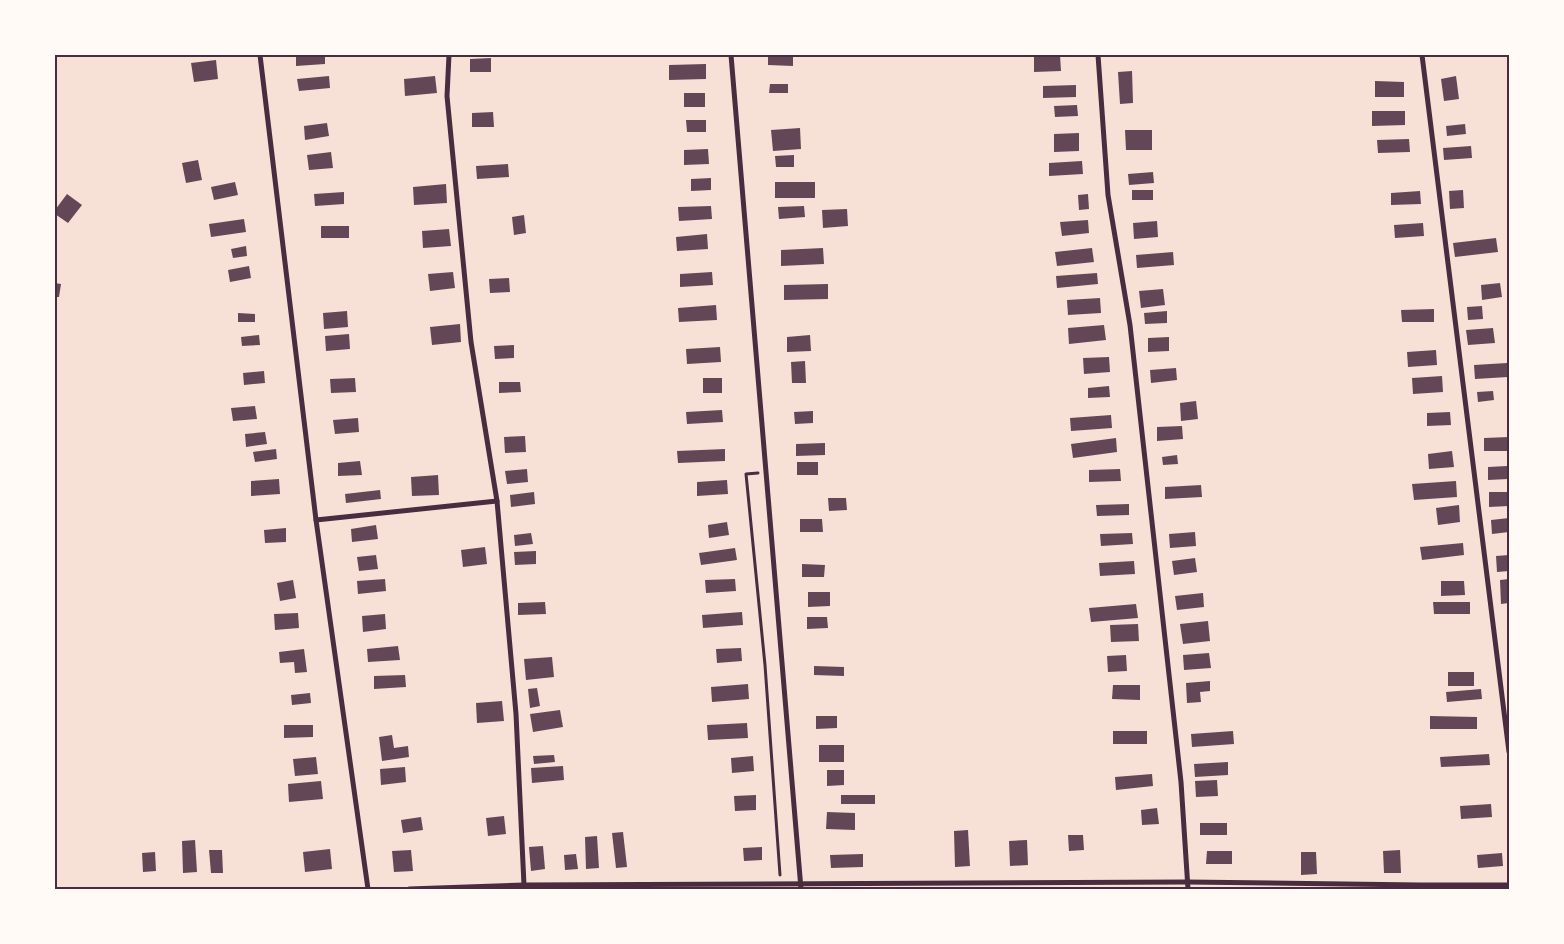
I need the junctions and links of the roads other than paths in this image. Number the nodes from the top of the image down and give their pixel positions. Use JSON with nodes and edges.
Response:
{"nodes":[{"id":1,"x":260,"y":55,"type":"edge"},
{"id":2,"x":449,"y":55,"type":"edge"},
{"id":3,"x":731,"y":55,"type":"edge"},
{"id":4,"x":1098,"y":55,"type":"edge"},
{"id":5,"x":1422,"y":55,"type":"edge"},
{"id":6,"x":497,"y":501,"type":"junction"},
{"id":7,"x":316,"y":520,"type":"junction"},
{"id":8,"x":1509,"y":752,"type":"edge"},
{"id":9,"x":1187,"y":882,"type":"junction"},
{"id":10,"x":1509,"y":884,"type":"edge"},
{"id":11,"x":524,"y":885,"type":"junction"},
{"id":12,"x":801,"y":887,"type":"edge"},
{"id":13,"x":368,"y":889,"type":"edge"},
{"id":14,"x":409,"y":889,"type":"edge"},
{"id":15,"x":1188,"y":889,"type":"edge"}],
"edges":[{"from":1,"to":7,"type":"street"},
{"from":2,"to":6,"type":"street"},
{"from":3,"to":12,"type":"street"},
{"from":4,"to":9,"type":"street"},
{"from":5,"to":8,"type":"street"},
{"from":6,"to":7,"type":"street"},
{"from":6,"to":11,"type":"street"},
{"from":7,"to":13,"type":"street"},
{"from":9,"to":10,"type":"street"},
{"from":9,"to":12,"type":"street"},
{"from":9,"to":15,"type":"street"},
{"from":11,"to":12,"type":"street"},
{"from":11,"to":14,"type":"street"}]}
